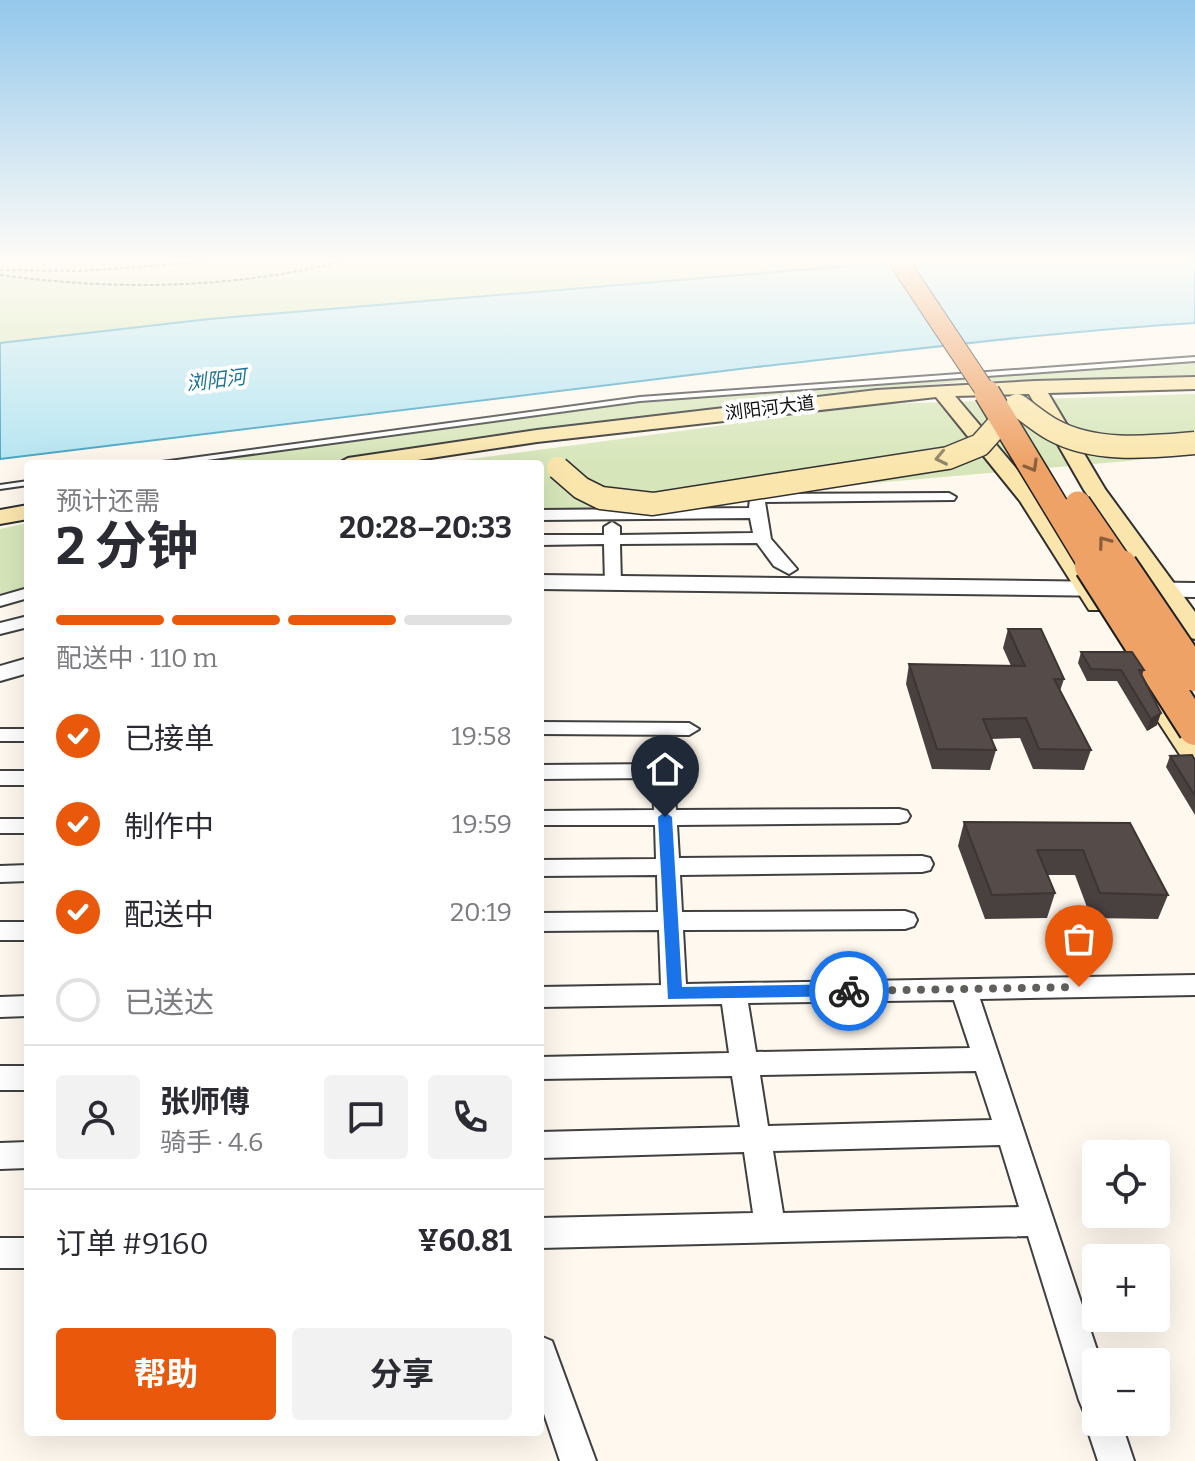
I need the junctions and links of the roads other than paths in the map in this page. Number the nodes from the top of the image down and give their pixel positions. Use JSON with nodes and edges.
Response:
{"nodes":[{"id":1,"x":959,"y":328,"type":"edge"},
{"id":2,"x":970,"y":328,"type":"edge"},
{"id":3,"x":1195,"y":359,"type":"edge"},
{"id":4,"x":1195,"y":386,"type":"edge"},
{"id":5,"x":944,"y":395,"type":"junction"},
{"id":6,"x":1024,"y":401,"type":"junction"},
{"id":7,"x":542,"y":440,"type":"junction"},
{"id":8,"x":1195,"y":443,"type":"edge"},
{"id":9,"x":191,"y":460,"type":"edge"},
{"id":10,"x":380,"y":460,"type":"edge"},
{"id":11,"x":429,"y":460,"type":"edge"},
{"id":12,"x":24,"y":484,"type":"edge"},
{"id":13,"x":0,"y":487,"type":"edge"},
{"id":14,"x":949,"y":497,"type":"dead end"},
{"id":15,"x":24,"y":513,"type":"edge"},
{"id":16,"x":757,"y":513,"type":"junction"},
{"id":17,"x":544,"y":515,"type":"edge"},
{"id":18,"x":612,"y":515,"type":"junction"},
{"id":19,"x":0,"y":517,"type":"edge"},
{"id":20,"x":24,"y":522,"type":"edge"},
{"id":21,"x":0,"y":525,"type":"edge"},
{"id":22,"x":764,"y":538,"type":"junction"},
{"id":23,"x":544,"y":540,"type":"edge"},
{"id":24,"x":612,"y":540,"type":"junction"},
{"id":25,"x":789,"y":569,"type":"dead end"},
{"id":26,"x":544,"y":582,"type":"edge"},
{"id":27,"x":613,"y":584,"type":"junction"},
{"id":28,"x":1088,"y":589,"type":"junction"},
{"id":29,"x":1165,"y":590,"type":"junction"},
{"id":30,"x":1195,"y":590,"type":"edge"},
{"id":31,"x":24,"y":594,"type":"edge"},
{"id":32,"x":0,"y":601,"type":"edge"},
{"id":33,"x":24,"y":622,"type":"edge"},
{"id":34,"x":0,"y":629,"type":"edge"},
{"id":35,"x":1195,"y":631,"type":"edge"},
{"id":36,"x":24,"y":666,"type":"edge"},
{"id":37,"x":0,"y":674,"type":"edge"},
{"id":38,"x":1195,"y":675,"type":"edge"},
{"id":39,"x":544,"y":728,"type":"edge"},
{"id":40,"x":689,"y":729,"type":"dead end"},
{"id":41,"x":1195,"y":729,"type":"edge"},
{"id":42,"x":0,"y":735,"type":"edge"},
{"id":43,"x":24,"y":735,"type":"edge"},
{"id":44,"x":1195,"y":754,"type":"edge"},
{"id":45,"x":544,"y":772,"type":"edge"},
{"id":46,"x":0,"y":778,"type":"edge"},
{"id":47,"x":24,"y":778,"type":"edge"},
{"id":48,"x":899,"y":816,"type":"dead end"},
{"id":49,"x":665,"y":817,"type":"junction"},
{"id":50,"x":544,"y":818,"type":"edge"},
{"id":51,"x":0,"y":826,"type":"edge"},
{"id":52,"x":24,"y":826,"type":"edge"},
{"id":53,"x":922,"y":864,"type":"dead end"},
{"id":54,"x":667,"y":865,"type":"junction"},
{"id":55,"x":544,"y":868,"type":"edge"},
{"id":56,"x":24,"y":873,"type":"edge"},
{"id":57,"x":0,"y":874,"type":"edge"},
{"id":58,"x":670,"y":920,"type":"junction"},
{"id":59,"x":905,"y":920,"type":"dead end"},
{"id":60,"x":544,"y":922,"type":"edge"},
{"id":61,"x":0,"y":931,"type":"edge"},
{"id":62,"x":24,"y":931,"type":"edge"},
{"id":63,"x":1195,"y":985,"type":"edge"},
{"id":64,"x":964,"y":989,"type":"junction"},
{"id":65,"x":733,"y":993,"type":"junction"},
{"id":66,"x":674,"y":994,"type":"junction"},
{"id":67,"x":544,"y":997,"type":"edge"},
{"id":68,"x":24,"y":1006,"type":"edge"},
{"id":69,"x":0,"y":1007,"type":"edge"},
{"id":70,"x":986,"y":1059,"type":"junction"},
{"id":71,"x":744,"y":1062,"type":"junction"},
{"id":72,"x":544,"y":1068,"type":"edge"},
{"id":73,"x":0,"y":1078,"type":"edge"},
{"id":74,"x":24,"y":1078,"type":"edge"},
{"id":75,"x":1008,"y":1132,"type":"junction"},
{"id":76,"x":755,"y":1138,"type":"junction"},
{"id":77,"x":544,"y":1145,"type":"edge"},
{"id":78,"x":24,"y":1155,"type":"edge"},
{"id":79,"x":0,"y":1156,"type":"edge"},
{"id":80,"x":1036,"y":1221,"type":"junction"},
{"id":81,"x":770,"y":1227,"type":"junction"},
{"id":82,"x":544,"y":1233,"type":"edge"},
{"id":83,"x":0,"y":1253,"type":"edge"},
{"id":84,"x":24,"y":1253,"type":"edge"},
{"id":85,"x":1082,"y":1358,"type":"edge"},
{"id":86,"x":544,"y":1364,"type":"edge"},
{"id":87,"x":1108,"y":1436,"type":"edge"},
{"id":88,"x":578,"y":1461,"type":"edge"},
{"id":89,"x":1116,"y":1461,"type":"edge"}],
"edges":[{"from":1,"to":6,"type":"highway","bridge":true},
{"from":2,"to":6,"type":"highway"},
{"from":3,"to":9,"type":"lane"},
{"from":4,"to":6,"type":"main road","name":"浏阳河大道"},
{"from":5,"to":6,"type":"main road","name":"浏阳河大道"},
{"from":5,"to":7,"type":"main road","name":"浏阳河大道"},
{"from":5,"to":28,"type":"main road"},
{"from":6,"to":7,"type":"main road","one_way":true,"bridge":true},
{"from":6,"to":8,"type":"main road","bridge":true},
{"from":6,"to":29,"type":"main road"},
{"from":38,"to":6,"type":"highway","one_way":true,"bridge":true},
{"from":6,"to":41,"type":"highway","one_way":true,"bridge":true},
{"from":7,"to":10,"type":"main road","name":"浏阳河大道"},
{"from":7,"to":11,"type":"main road","name":"浏阳河大道"},
{"from":12,"to":13,"type":"lane"},
{"from":14,"to":16,"type":"street"},
{"from":15,"to":19,"type":"main road"},
{"from":16,"to":18,"type":"street"},
{"from":16,"to":22,"type":"street"},
{"from":17,"to":18,"type":"street"},
{"from":18,"to":24,"type":"street"},
{"from":20,"to":21,"type":"main road"},
{"from":22,"to":24,"type":"street"},
{"from":22,"to":25,"type":"street"},
{"from":23,"to":24,"type":"street"},
{"from":24,"to":27,"type":"street"},
{"from":26,"to":27,"type":"street"},
{"from":27,"to":28,"type":"street"},
{"from":28,"to":29,"type":"street"},
{"from":28,"to":44,"type":"main road"},
{"from":29,"to":30,"type":"street"},
{"from":29,"to":35,"type":"main road"},
{"from":31,"to":32,"type":"street"},
{"from":33,"to":34,"type":"street"},
{"from":36,"to":37,"type":"street"},
{"from":39,"to":40,"type":"street"},
{"from":42,"to":43,"type":"street"},
{"from":45,"to":49,"type":"street"},
{"from":46,"to":47,"type":"street"},
{"from":48,"to":49,"type":"street"},
{"from":49,"to":50,"type":"street"},
{"from":49,"to":54,"type":"street"},
{"from":51,"to":52,"type":"street"},
{"from":53,"to":54,"type":"street"},
{"from":54,"to":55,"type":"street"},
{"from":54,"to":58,"type":"street"},
{"from":56,"to":57,"type":"street"},
{"from":58,"to":59,"type":"street"},
{"from":58,"to":60,"type":"street"},
{"from":58,"to":66,"type":"street"},
{"from":61,"to":62,"type":"street"},
{"from":63,"to":64,"type":"street"},
{"from":64,"to":65,"type":"street"},
{"from":64,"to":70,"type":"street"},
{"from":65,"to":66,"type":"street"},
{"from":65,"to":71,"type":"street"},
{"from":66,"to":67,"type":"street"},
{"from":68,"to":69,"type":"street"},
{"from":70,"to":71,"type":"street"},
{"from":70,"to":75,"type":"street"},
{"from":71,"to":72,"type":"street"},
{"from":71,"to":76,"type":"street"},
{"from":73,"to":74,"type":"street"},
{"from":75,"to":76,"type":"street"},
{"from":75,"to":80,"type":"street"},
{"from":76,"to":77,"type":"street"},
{"from":76,"to":81,"type":"street"},
{"from":78,"to":79,"type":"street"},
{"from":80,"to":81,"type":"street"},
{"from":80,"to":85,"type":"street"},
{"from":81,"to":82,"type":"street"},
{"from":83,"to":84,"type":"street"},
{"from":86,"to":88,"type":"street"},
{"from":87,"to":89,"type":"street"}]}
